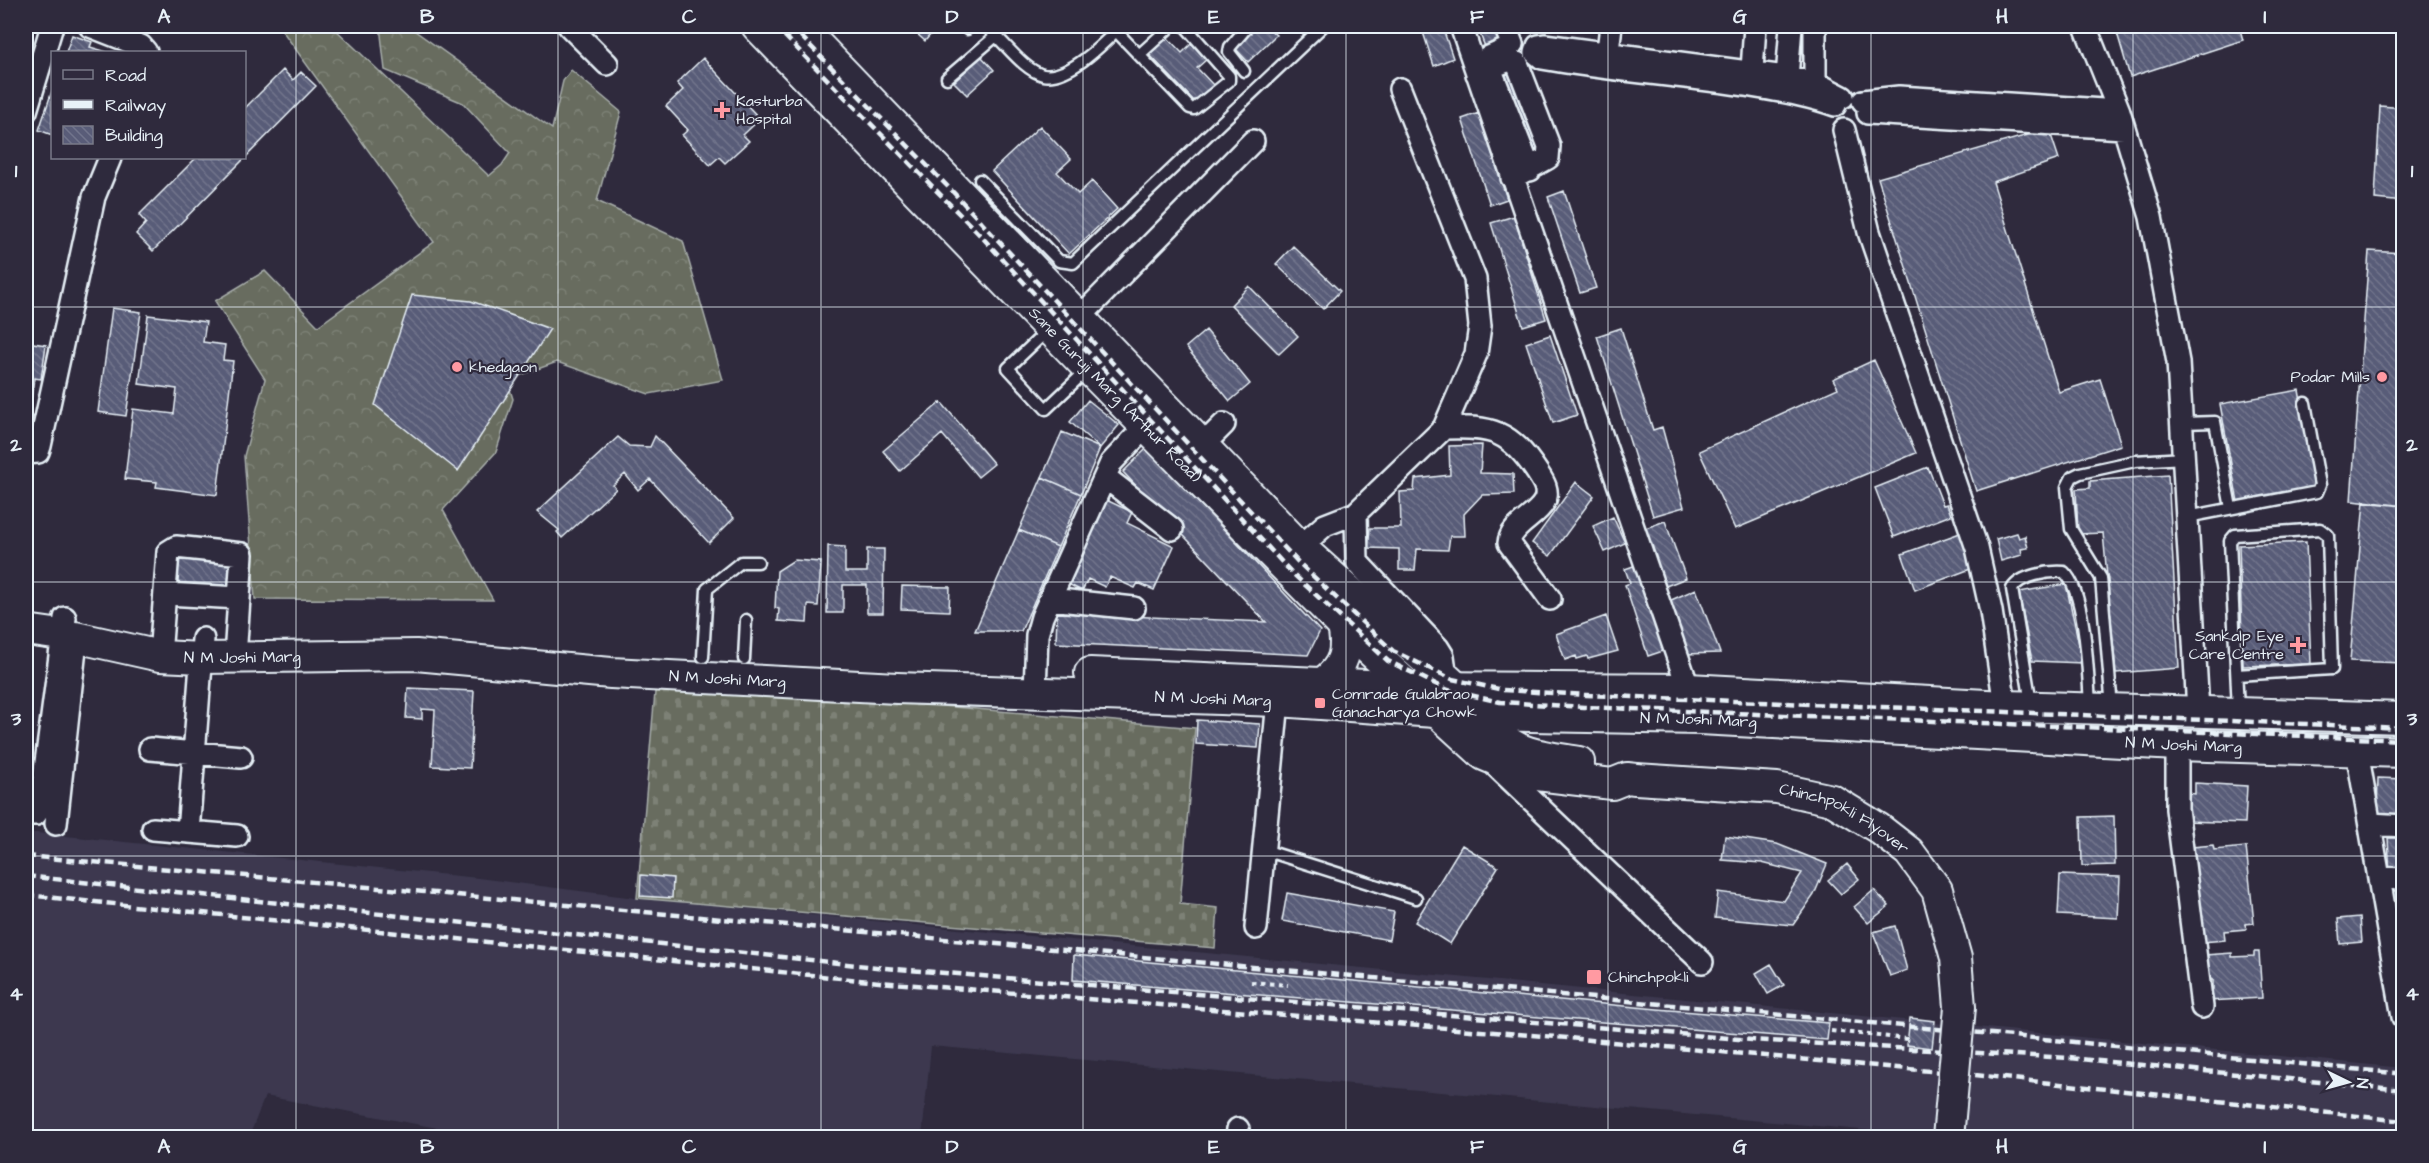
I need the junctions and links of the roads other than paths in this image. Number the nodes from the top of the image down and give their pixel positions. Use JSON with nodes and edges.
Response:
{"nodes":[{"id":1,"x":52,"y":26,"type":"edge"},
{"id":2,"x":90,"y":26,"type":"edge"},
{"id":3,"x":569,"y":26,"type":"edge"},
{"id":4,"x":757,"y":26,"type":"edge"},
{"id":5,"x":799,"y":26,"type":"edge"},
{"id":6,"x":986,"y":26,"type":"edge"},
{"id":7,"x":1172,"y":26,"type":"edge"},
{"id":8,"x":1185,"y":26,"type":"edge"},
{"id":9,"x":1248,"y":26,"type":"edge"},
{"id":10,"x":1323,"y":26,"type":"edge"},
{"id":11,"x":1461,"y":26,"type":"edge"},
{"id":12,"x":1505,"y":26,"type":"edge"},
{"id":13,"x":1603,"y":26,"type":"edge"},
{"id":14,"x":1611,"y":26,"type":"edge"},
{"id":15,"x":1755,"y":26,"type":"edge"},
{"id":16,"x":1791,"y":26,"type":"edge"},
{"id":17,"x":1815,"y":26,"type":"edge"},
{"id":18,"x":1872,"y":26,"type":"edge"},
{"id":19,"x":1880,"y":26,"type":"edge"},
{"id":20,"x":2085,"y":26,"type":"edge"},
{"id":21,"x":1118,"y":28,"type":"edge"},
{"id":22,"x":996,"y":36,"type":"junction"},
{"id":23,"x":145,"y":51,"type":"edge"},
{"id":24,"x":1139,"y":55,"type":"junction"},
{"id":25,"x":830,"y":58,"type":"junction"},
{"id":26,"x":1603,"y":61,"type":"junction"},
{"id":27,"x":607,"y":64,"type":"dead end"},
{"id":28,"x":1480,"y":68,"type":"junction"},
{"id":29,"x":1244,"y":70,"type":"dead end"},
{"id":30,"x":947,"y":78,"type":"dead end"},
{"id":31,"x":809,"y":79,"type":"junction"},
{"id":32,"x":1751,"y":79,"type":"junction"},
{"id":33,"x":1786,"y":85,"type":"junction"},
{"id":34,"x":1400,"y":89,"type":"dead end"},
{"id":35,"x":1816,"y":90,"type":"junction"},
{"id":36,"x":1852,"y":104,"type":"junction"},
{"id":37,"x":26,"y":111,"type":"edge"},
{"id":38,"x":2122,"y":119,"type":"junction"},
{"id":39,"x":1844,"y":130,"type":"junction"},
{"id":40,"x":1253,"y":141,"type":"dead end"},
{"id":41,"x":924,"y":155,"type":"junction"},
{"id":42,"x":110,"y":159,"type":"edge"},
{"id":43,"x":1521,"y":174,"type":"junction"},
{"id":44,"x":904,"y":177,"type":"junction"},
{"id":45,"x":980,"y":180,"type":"dead end"},
{"id":46,"x":1071,"y":308,"type":"junction"},
{"id":47,"x":1045,"y":324,"type":"junction"},
{"id":48,"x":1088,"y":368,"type":"junction"},
{"id":49,"x":2305,"y":404,"type":"dead end"},
{"id":50,"x":2182,"y":423,"type":"junction"},
{"id":51,"x":1224,"y":424,"type":"dead end"},
{"id":52,"x":1146,"y":426,"type":"junction"},
{"id":53,"x":1444,"y":428,"type":"junction"},
{"id":54,"x":26,"y":453,"type":"edge"},
{"id":55,"x":1193,"y":455,"type":"junction"},
{"id":56,"x":2184,"y":458,"type":"junction"},
{"id":57,"x":1105,"y":477,"type":"junction"},
{"id":58,"x":1232,"y":494,"type":"junction"},
{"id":59,"x":2232,"y":508,"type":"junction"},
{"id":60,"x":1356,"y":513,"type":"junction"},
{"id":61,"x":2187,"y":517,"type":"junction"},
{"id":62,"x":1172,"y":529,"type":"dead end"},
{"id":63,"x":1300,"y":547,"type":"junction"},
{"id":64,"x":758,"y":562,"type":"dead end"},
{"id":65,"x":166,"y":594,"type":"junction"},
{"id":66,"x":239,"y":598,"type":"junction"},
{"id":67,"x":1050,"y":599,"type":"junction"},
{"id":68,"x":1550,"y":599,"type":"dead end"},
{"id":69,"x":1134,"y":608,"type":"dead end"},
{"id":70,"x":26,"y":612,"type":"edge"},
{"id":71,"x":746,"y":620,"type":"dead end"},
{"id":72,"x":1343,"y":626,"type":"junction"},
{"id":73,"x":70,"y":628,"type":"junction"},
{"id":74,"x":26,"y":630,"type":"edge"},
{"id":75,"x":161,"y":646,"type":"junction"},
{"id":76,"x":235,"y":647,"type":"junction"},
{"id":77,"x":202,"y":648,"type":"junction"},
{"id":78,"x":703,"y":657,"type":"junction"},
{"id":79,"x":744,"y":659,"type":"junction"},
{"id":80,"x":611,"y":662,"type":"junction"},
{"id":81,"x":2237,"y":675,"type":"junction"},
{"id":82,"x":897,"y":678,"type":"junction"},
{"id":83,"x":1035,"y":682,"type":"junction"},
{"id":84,"x":1451,"y":683,"type":"junction"},
{"id":85,"x":1413,"y":687,"type":"junction"},
{"id":86,"x":1688,"y":689,"type":"junction"},
{"id":87,"x":1324,"y":693,"type":"junction"},
{"id":88,"x":1278,"y":701,"type":"junction"},
{"id":89,"x":2018,"y":706,"type":"junction"},
{"id":90,"x":2101,"y":708,"type":"junction"},
{"id":91,"x":1437,"y":710,"type":"junction"},
{"id":92,"x":2198,"y":711,"type":"junction"},
{"id":93,"x":2238,"y":712,"type":"junction"},
{"id":94,"x":1478,"y":715,"type":"junction"},
{"id":95,"x":1571,"y":716,"type":"junction"},
{"id":96,"x":2403,"y":718,"type":"edge"},
{"id":97,"x":1700,"y":719,"type":"junction"},
{"id":98,"x":2009,"y":737,"type":"junction"},
{"id":99,"x":2177,"y":745,"type":"junction"},
{"id":100,"x":1495,"y":748,"type":"junction"},
{"id":101,"x":150,"y":749,"type":"dead end"},
{"id":102,"x":2357,"y":750,"type":"junction"},
{"id":103,"x":2403,"y":752,"type":"edge"},
{"id":104,"x":194,"y":753,"type":"junction"},
{"id":105,"x":242,"y":757,"type":"dead end"},
{"id":106,"x":1568,"y":760,"type":"junction"},
{"id":107,"x":1631,"y":779,"type":"junction"},
{"id":108,"x":26,"y":814,"type":"edge"},
{"id":109,"x":56,"y":824,"type":"dead end"},
{"id":110,"x":2370,"y":825,"type":"junction"},
{"id":111,"x":2403,"y":826,"type":"edge"},
{"id":112,"x":153,"y":829,"type":"dead end"},
{"id":113,"x":188,"y":832,"type":"junction"},
{"id":114,"x":237,"y":836,"type":"dead end"},
{"id":115,"x":1264,"y":850,"type":"junction"},
{"id":116,"x":2380,"y":878,"type":"junction"},
{"id":117,"x":2403,"y":879,"type":"edge"},
{"id":118,"x":1416,"y":898,"type":"dead end"},
{"id":119,"x":2396,"y":927,"type":"edge"},
{"id":120,"x":1256,"y":928,"type":"dead end"},
{"id":121,"x":1702,"y":962,"type":"dead end"},
{"id":122,"x":2400,"y":979,"type":"edge"},
{"id":123,"x":2202,"y":1007,"type":"dead end"},
{"id":124,"x":2403,"y":1017,"type":"edge"},
{"id":125,"x":1948,"y":1137,"type":"edge"}],
"edges":[{"from":1,"to":37,"type":"street"},
{"from":2,"to":23,"type":"street"},
{"from":3,"to":27,"type":"street"},
{"from":4,"to":31,"type":"main road","name":"Sane Guruji Marg (Arthur Road)"},
{"from":5,"to":25,"type":"main road","name":"Sane Guruji Marg (Arthur Road)"},
{"from":6,"to":22,"type":"lane"},
{"from":7,"to":24,"type":"lane"},
{"from":8,"to":24,"type":"lane"},
{"from":9,"to":29,"type":"lane"},
{"from":10,"to":45,"type":"lane"},
{"from":11,"to":28,"type":"street"},
{"from":12,"to":28,"type":"street"},
{"from":13,"to":26,"type":"street"},
{"from":14,"to":26,"type":"street"},
{"from":15,"to":32,"type":"street"},
{"from":16,"to":33,"type":"street"},
{"from":17,"to":35,"type":"street"},
{"from":18,"to":19,"type":"lane"},
{"from":20,"to":38,"type":"street"},
{"from":21,"to":22,"type":"lane"},
{"from":21,"to":24,"type":"lane"},
{"from":22,"to":30,"type":"lane"},
{"from":25,"to":31,"type":"main road"},
{"from":25,"to":41,"type":"main road","name":"Sane Guruji Marg (Arthur Road)"},
{"from":26,"to":32,"type":"street"},
{"from":28,"to":43,"type":"street"},
{"from":28,"to":43,"type":"street"},
{"from":31,"to":44,"type":"main road","name":"Sane Guruji Marg (Arthur Road)"},
{"from":32,"to":33,"type":"street"},
{"from":33,"to":35,"type":"street"},
{"from":34,"to":53,"type":"street"},
{"from":35,"to":36,"type":"street"},
{"from":36,"to":38,"type":"street"},
{"from":36,"to":39,"type":"street"},
{"from":36,"to":39,"type":"street"},
{"from":38,"to":50,"type":"street"},
{"from":39,"to":89,"type":"street"},
{"from":40,"to":46,"type":"street"},
{"from":41,"to":44,"type":"main road"},
{"from":41,"to":46,"type":"main road","name":"Sane Guruji Marg (Arthur Road)"},
{"from":42,"to":54,"type":"street"},
{"from":43,"to":86,"type":"street"},
{"from":44,"to":47,"type":"main road","name":"Sane Guruji Marg (Arthur Road)"},
{"from":46,"to":47,"type":"main road"},
{"from":46,"to":55,"type":"main road","name":"Sane Guruji Marg (Arthur Road)"},
{"from":47,"to":48,"type":"main road","name":"Sane Guruji Marg (Arthur Road)"},
{"from":47,"to":48,"type":"lane"},
{"from":48,"to":52,"type":"main road","name":"Sane Guruji Marg (Arthur Road)"},
{"from":49,"to":59,"type":"lane"},
{"from":50,"to":56,"type":"street"},
{"from":50,"to":59,"type":"lane"},
{"from":51,"to":55,"type":"street"},
{"from":52,"to":55,"type":"main road","name":"Sane Guruji Marg (Arthur Road)"},
{"from":52,"to":57,"type":"street"},
{"from":53,"to":60,"type":"street"},
{"from":53,"to":68,"type":"street"},
{"from":55,"to":58,"type":"main road","name":"Sane Guruji Marg (Arthur Road)"},
{"from":56,"to":61,"type":"street"},
{"from":56,"to":90,"type":"lane"},
{"from":57,"to":62,"type":"street"},
{"from":57,"to":67,"type":"street"},
{"from":58,"to":63,"type":"main road","name":"Sane Guruji Marg (Arthur Road)"},
{"from":58,"to":72,"type":"main road","name":"Sane Guruji Marg (Arthur Road)"},
{"from":59,"to":61,"type":"lane"},
{"from":60,"to":63,"type":"street"},
{"from":60,"to":84,"type":"street"},
{"from":61,"to":92,"type":"street"},
{"from":63,"to":84,"type":"main road","name":"Sane Guruji Marg (Arthur Road)"},
{"from":64,"to":78,"type":"lane"},
{"from":65,"to":66,"type":"street"},
{"from":65,"to":66,"type":"street"},
{"from":65,"to":75,"type":"street"},
{"from":66,"to":76,"type":"street"},
{"from":67,"to":69,"type":"street"},
{"from":67,"to":83,"type":"street"},
{"from":70,"to":73,"type":"main road","name":"N M Joshi Marg"},
{"from":71,"to":79,"type":"lane"},
{"from":72,"to":85,"type":"main road","name":"Sane Guruji Marg (Arthur Road)"},
{"from":72,"to":87,"type":"main road"},
{"from":73,"to":74,"type":"main road","name":"N M Joshi Marg"},
{"from":73,"to":75,"type":"main road","name":"N M Joshi Marg"},
{"from":73,"to":108,"type":"street"},
{"from":73,"to":109,"type":"street"},
{"from":75,"to":77,"type":"main road","name":"N M Joshi Marg"},
{"from":76,"to":77,"type":"main road","name":"N M Joshi Marg"},
{"from":76,"to":80,"type":"main road","name":"N M Joshi Marg"},
{"from":77,"to":104,"type":"street"},
{"from":78,"to":79,"type":"main road","name":"N M Joshi Marg"},
{"from":78,"to":80,"type":"main road","name":"N M Joshi Marg"},
{"from":79,"to":82,"type":"main road","name":"N M Joshi Marg"},
{"from":80,"to":82,"type":"main road","name":"N M Joshi Marg"},
{"from":81,"to":81,"type":"lane"},
{"from":81,"to":93,"type":"lane"},
{"from":82,"to":83,"type":"main road","name":"N M Joshi Marg"},
{"from":83,"to":87,"type":"main road","name":"N M Joshi Marg"},
{"from":83,"to":88,"type":"main road","name":"N M Joshi Marg"},
{"from":84,"to":85,"type":"main road","name":"N M Joshi Marg"},
{"from":84,"to":86,"type":"main road","name":"N M Joshi Marg"},
{"from":84,"to":94,"type":"main road","name":"Sane Guruji Marg (Arthur Road)"},
{"from":85,"to":87,"type":"main road","name":"N M Joshi Marg"},
{"from":85,"to":91,"type":"main road","name":"Sane Guruji Marg (Arthur Road)"},
{"from":86,"to":89,"type":"main road","name":"N M Joshi Marg"},
{"from":86,"to":97,"type":"street"},
{"from":87,"to":88,"type":"main road","name":"N M Joshi Marg"},
{"from":87,"to":91,"type":"main road","name":"N M Joshi Marg"},
{"from":88,"to":115,"type":"street"},
{"from":89,"to":90,"type":"main road","name":"N M Joshi Marg"},
{"from":89,"to":90,"type":"lane"},
{"from":89,"to":98,"type":"street"},
{"from":90,"to":92,"type":"main road","name":"N M Joshi Marg"},
{"from":91,"to":94,"type":"main road","name":"N M Joshi Marg"},
{"from":91,"to":100,"type":"main road","name":"Sane Guruji Marg (Arthur Road)"},
{"from":92,"to":93,"type":"main road","name":"N M Joshi Marg"},
{"from":93,"to":96,"type":"main road","name":"N M Joshi Marg"},
{"from":94,"to":95,"type":"main road","name":"N M Joshi Marg"},
{"from":94,"to":100,"type":"main road","name":"Sane Guruji Marg (Arthur Road)"},
{"from":95,"to":97,"type":"main road","name":"N M Joshi Marg"},
{"from":95,"to":106,"type":"main road"},
{"from":97,"to":98,"type":"main road","name":"N M Joshi Marg"},
{"from":98,"to":99,"type":"main road","name":"N M Joshi Marg"},
{"from":99,"to":102,"type":"main road","name":"N M Joshi Marg"},
{"from":99,"to":123,"type":"street"},
{"from":100,"to":106,"type":"main road"},
{"from":100,"to":107,"type":"main road","name":"Chinchpokli Flyover"},
{"from":100,"to":121,"type":"street"},
{"from":101,"to":104,"type":"street"},
{"from":102,"to":103,"type":"main road","name":"N M Joshi Marg"},
{"from":102,"to":110,"type":"street"},
{"from":104,"to":105,"type":"street"},
{"from":104,"to":113,"type":"street"},
{"from":106,"to":107,"type":"main road"},
{"from":107,"to":125,"type":"main road","name":"Chinchpokli Flyover","bridge":true},
{"from":110,"to":111,"type":"street"},
{"from":110,"to":116,"type":"street"},
{"from":112,"to":113,"type":"street"},
{"from":113,"to":114,"type":"street"},
{"from":115,"to":118,"type":"lane"},
{"from":115,"to":120,"type":"street"},
{"from":116,"to":117,"type":"street"},
{"from":116,"to":119,"type":"street"},
{"from":119,"to":122,"type":"street"},
{"from":122,"to":124,"type":"street"}]}
